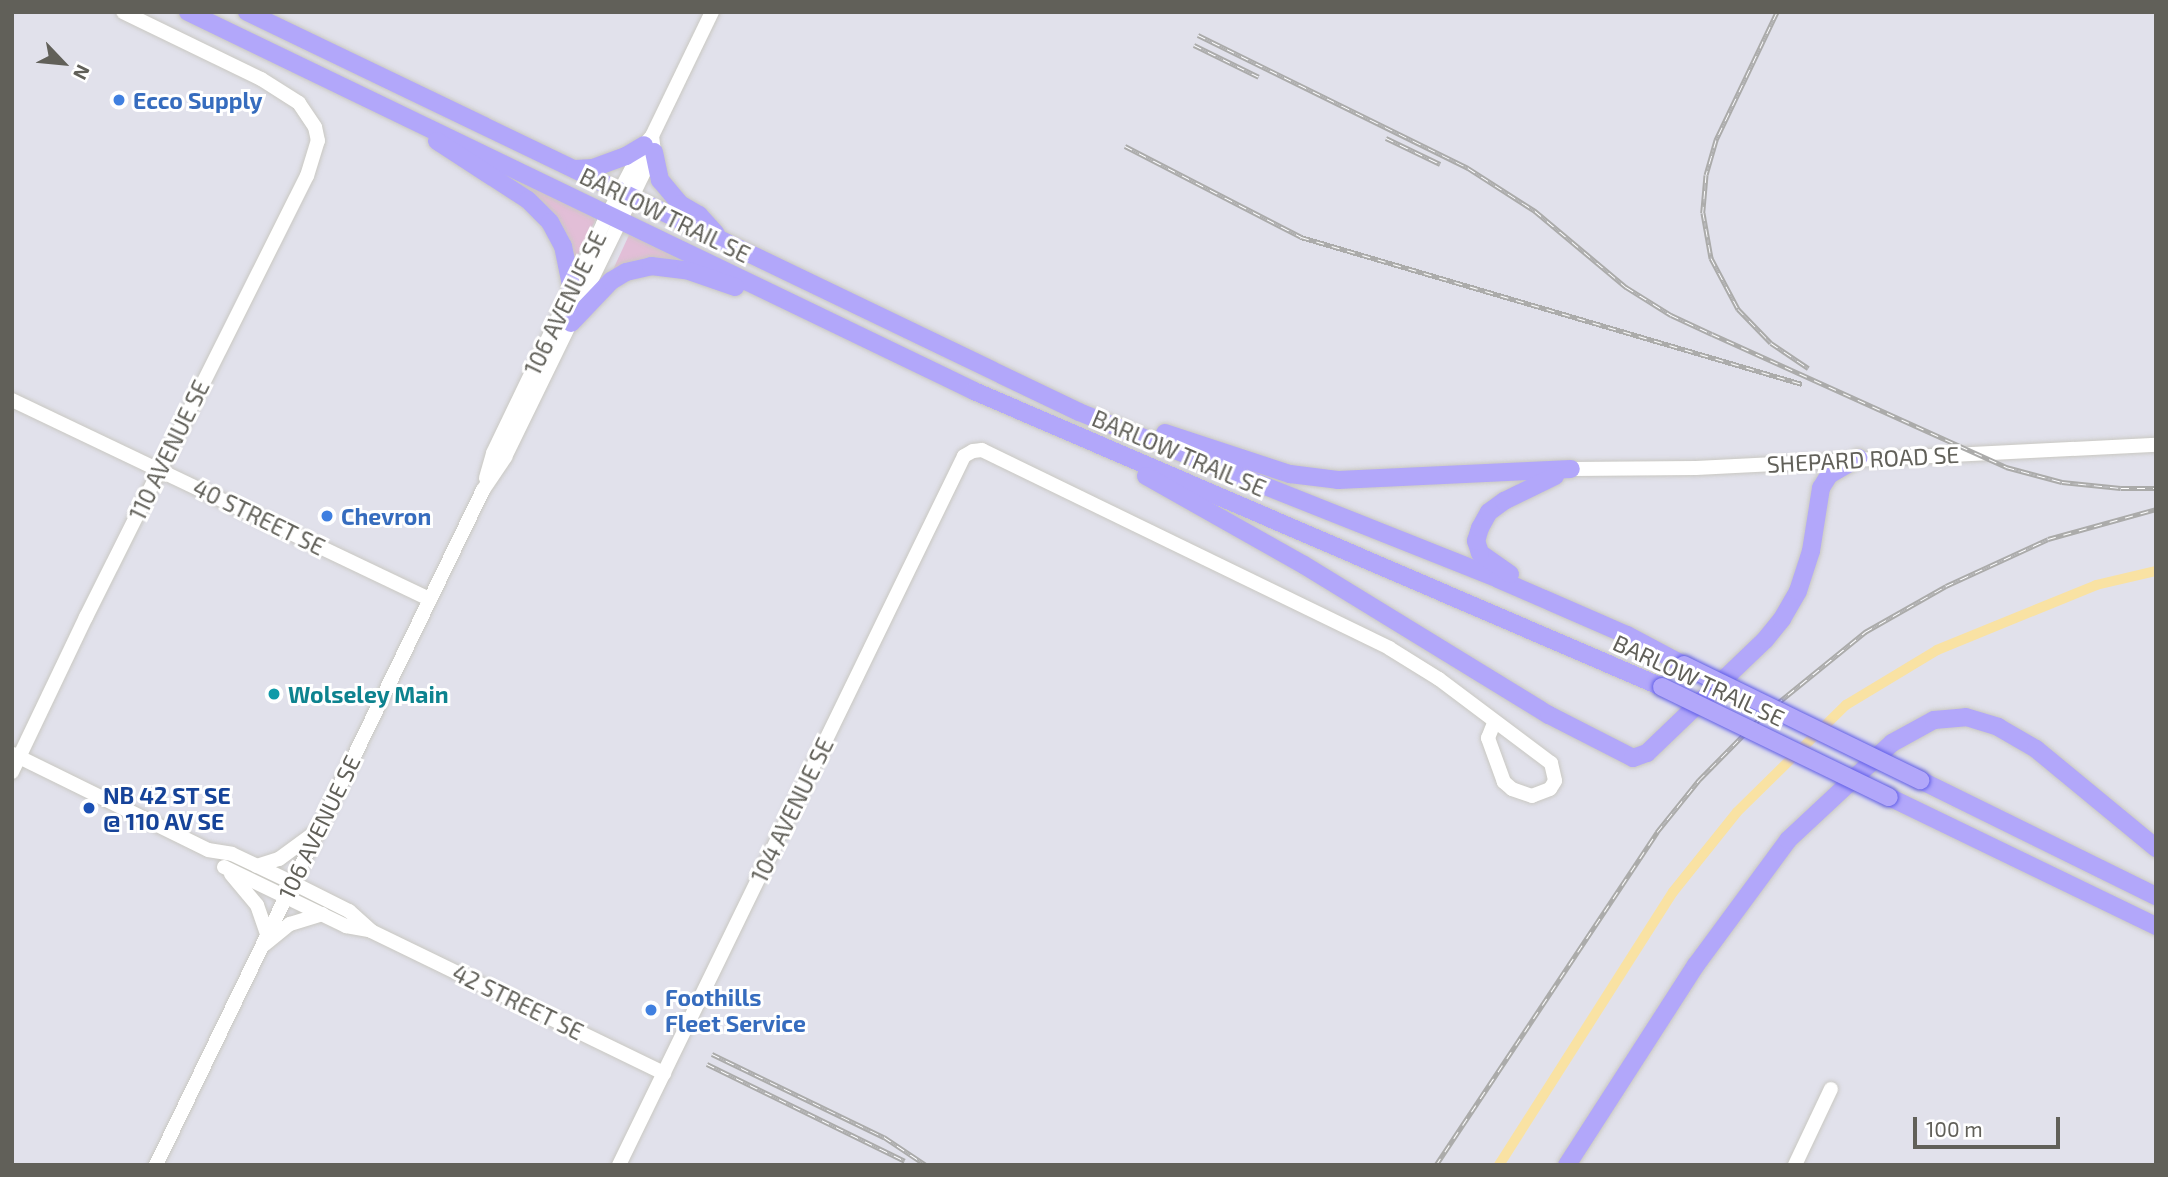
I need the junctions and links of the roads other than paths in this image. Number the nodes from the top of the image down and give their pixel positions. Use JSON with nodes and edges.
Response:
{"nodes":[{"id":1,"x":123,"y":12,"type":"edge"},
{"id":2,"x":188,"y":12,"type":"edge"},
{"id":3,"x":247,"y":12,"type":"edge"},
{"id":4,"x":712,"y":12,"type":"edge"},
{"id":5,"x":406,"y":118,"type":"junction"},
{"id":6,"x":650,"y":144,"type":"junction"},
{"id":7,"x":571,"y":169,"type":"junction"},
{"id":8,"x":625,"y":195,"type":"junction"},
{"id":9,"x":614,"y":218,"type":"junction"},
{"id":10,"x":723,"y":242,"type":"junction"},
{"id":11,"x":572,"y":289,"type":"junction"},
{"id":12,"x":821,"y":317,"type":"junction"},
{"id":13,"x":571,"y":323,"type":"junction"},
{"id":14,"x":965,"y":358,"type":"junction"},
{"id":15,"x":12,"y":400,"type":"edge"},
{"id":16,"x":2156,"y":445,"type":"edge"},
{"id":17,"x":1115,"y":453,"type":"junction"},
{"id":18,"x":1858,"y":458,"type":"junction"},
{"id":19,"x":160,"y":469,"type":"junction"},
{"id":20,"x":1571,"y":470,"type":"junction"},
{"id":21,"x":483,"y":489,"type":"junction"},
{"id":22,"x":430,"y":599,"type":"junction"},
{"id":23,"x":1588,"y":617,"type":"junction"},
{"id":24,"x":1494,"y":723,"type":"junction"},
{"id":25,"x":16,"y":755,"type":"edge"},
{"id":26,"x":12,"y":772,"type":"edge"},
{"id":27,"x":318,"y":831,"type":"junction"},
{"id":28,"x":2156,"y":848,"type":"edge"},
{"id":29,"x":208,"y":850,"type":"junction"},
{"id":30,"x":257,"y":866,"type":"junction"},
{"id":31,"x":224,"y":867,"type":"junction"},
{"id":32,"x":290,"y":890,"type":"junction"},
{"id":33,"x":2156,"y":896,"type":"edge"},
{"id":34,"x":322,"y":914,"type":"junction"},
{"id":35,"x":2156,"y":926,"type":"edge"},
{"id":36,"x":371,"y":931,"type":"junction"},
{"id":37,"x":264,"y":940,"type":"junction"},
{"id":38,"x":664,"y":1073,"type":"junction"},
{"id":39,"x":1831,"y":1089,"type":"dead end"},
{"id":40,"x":156,"y":1165,"type":"edge"},
{"id":41,"x":619,"y":1165,"type":"edge"},
{"id":42,"x":1567,"y":1165,"type":"edge"},
{"id":43,"x":1795,"y":1165,"type":"edge"}],
"edges":[{"from":1,"to":19,"type":"street","name":"110 AVENUE SE"},
{"from":2,"to":5,"type":"main road","name":"BARLOW TRAIL SE"},
{"from":3,"to":7,"type":"main road","name":"BARLOW TRAIL SE"},
{"from":4,"to":6,"type":"street","name":"106 AVENUE SE"},
{"from":5,"to":9,"type":"main road","name":"BARLOW TRAIL SE"},
{"from":5,"to":11,"type":"main road"},
{"from":6,"to":7,"type":"main road"},
{"from":6,"to":8,"type":"street","name":"106 AVENUE SE"},
{"from":6,"to":10,"type":"main road"},
{"from":7,"to":8,"type":"main road","name":"BARLOW TRAIL SE"},
{"from":8,"to":9,"type":"street","name":"106 AVENUE SE"},
{"from":8,"to":10,"type":"main road","name":"BARLOW TRAIL SE"},
{"from":9,"to":11,"type":"street","name":"106 AVENUE SE"},
{"from":9,"to":12,"type":"main road","name":"BARLOW TRAIL SE"},
{"from":9,"to":13,"type":"street","name":"106 AVENUE SE"},
{"from":10,"to":14,"type":"main road","name":"BARLOW TRAIL SE"},
{"from":11,"to":21,"type":"street","name":"106 AVENUE SE"},
{"from":12,"to":13,"type":"main road"},
{"from":12,"to":17,"type":"main road","name":"BARLOW TRAIL SE"},
{"from":13,"to":21,"type":"street","name":"106 AVENUE SE"},
{"from":14,"to":20,"type":"main road"},
{"from":14,"to":23,"type":"main road","name":"BARLOW TRAIL SE"},
{"from":15,"to":19,"type":"street","name":"40 STREET SE"},
{"from":16,"to":18,"type":"street","name":"SHEPARD ROAD SE"},
{"from":17,"to":18,"type":"main road"},
{"from":17,"to":35,"type":"main road","name":"BARLOW TRAIL SE","bridge":true},
{"from":18,"to":20,"type":"street","name":"SHEPARD ROAD SE"},
{"from":19,"to":22,"type":"street","name":"40 STREET SE"},
{"from":19,"to":25,"type":"street","name":"110 AVENUE SE"},
{"from":20,"to":23,"type":"main road"},
{"from":21,"to":22,"type":"street","name":"106 AVENUE SE"},
{"from":22,"to":27,"type":"street","name":"106 AVENUE SE"},
{"from":23,"to":33,"type":"main road","name":"BARLOW TRAIL SE","bridge":true},
{"from":24,"to":24,"type":"street"},
{"from":24,"to":38,"type":"street","name":"104 AVENUE SE"},
{"from":25,"to":26,"type":"street","name":"110 AVENUE SE"},
{"from":25,"to":29,"type":"street","name":"42 STREET SE"},
{"from":27,"to":30,"type":"street"},
{"from":27,"to":32,"type":"street","name":"106 AVENUE SE"},
{"from":28,"to":42,"type":"main road"},
{"from":29,"to":30,"type":"street","name":"42 STREET SE"},
{"from":29,"to":31,"type":"street","name":"42 STREET SE"},
{"from":30,"to":32,"type":"street","name":"42 STREET SE"},
{"from":31,"to":32,"type":"street","name":"42 STREET SE"},
{"from":31,"to":37,"type":"street"},
{"from":32,"to":34,"type":"street","name":"42 STREET SE"},
{"from":32,"to":36,"type":"street","name":"42 STREET SE"},
{"from":32,"to":37,"type":"street","name":"106 AVENUE SE"},
{"from":34,"to":36,"type":"street","name":"42 STREET SE"},
{"from":34,"to":37,"type":"street"},
{"from":36,"to":38,"type":"street","name":"42 STREET SE"},
{"from":37,"to":40,"type":"street","name":"106 AVENUE SE"},
{"from":38,"to":41,"type":"street","name":"104 AVENUE SE"},
{"from":39,"to":43,"type":"street"}]}
